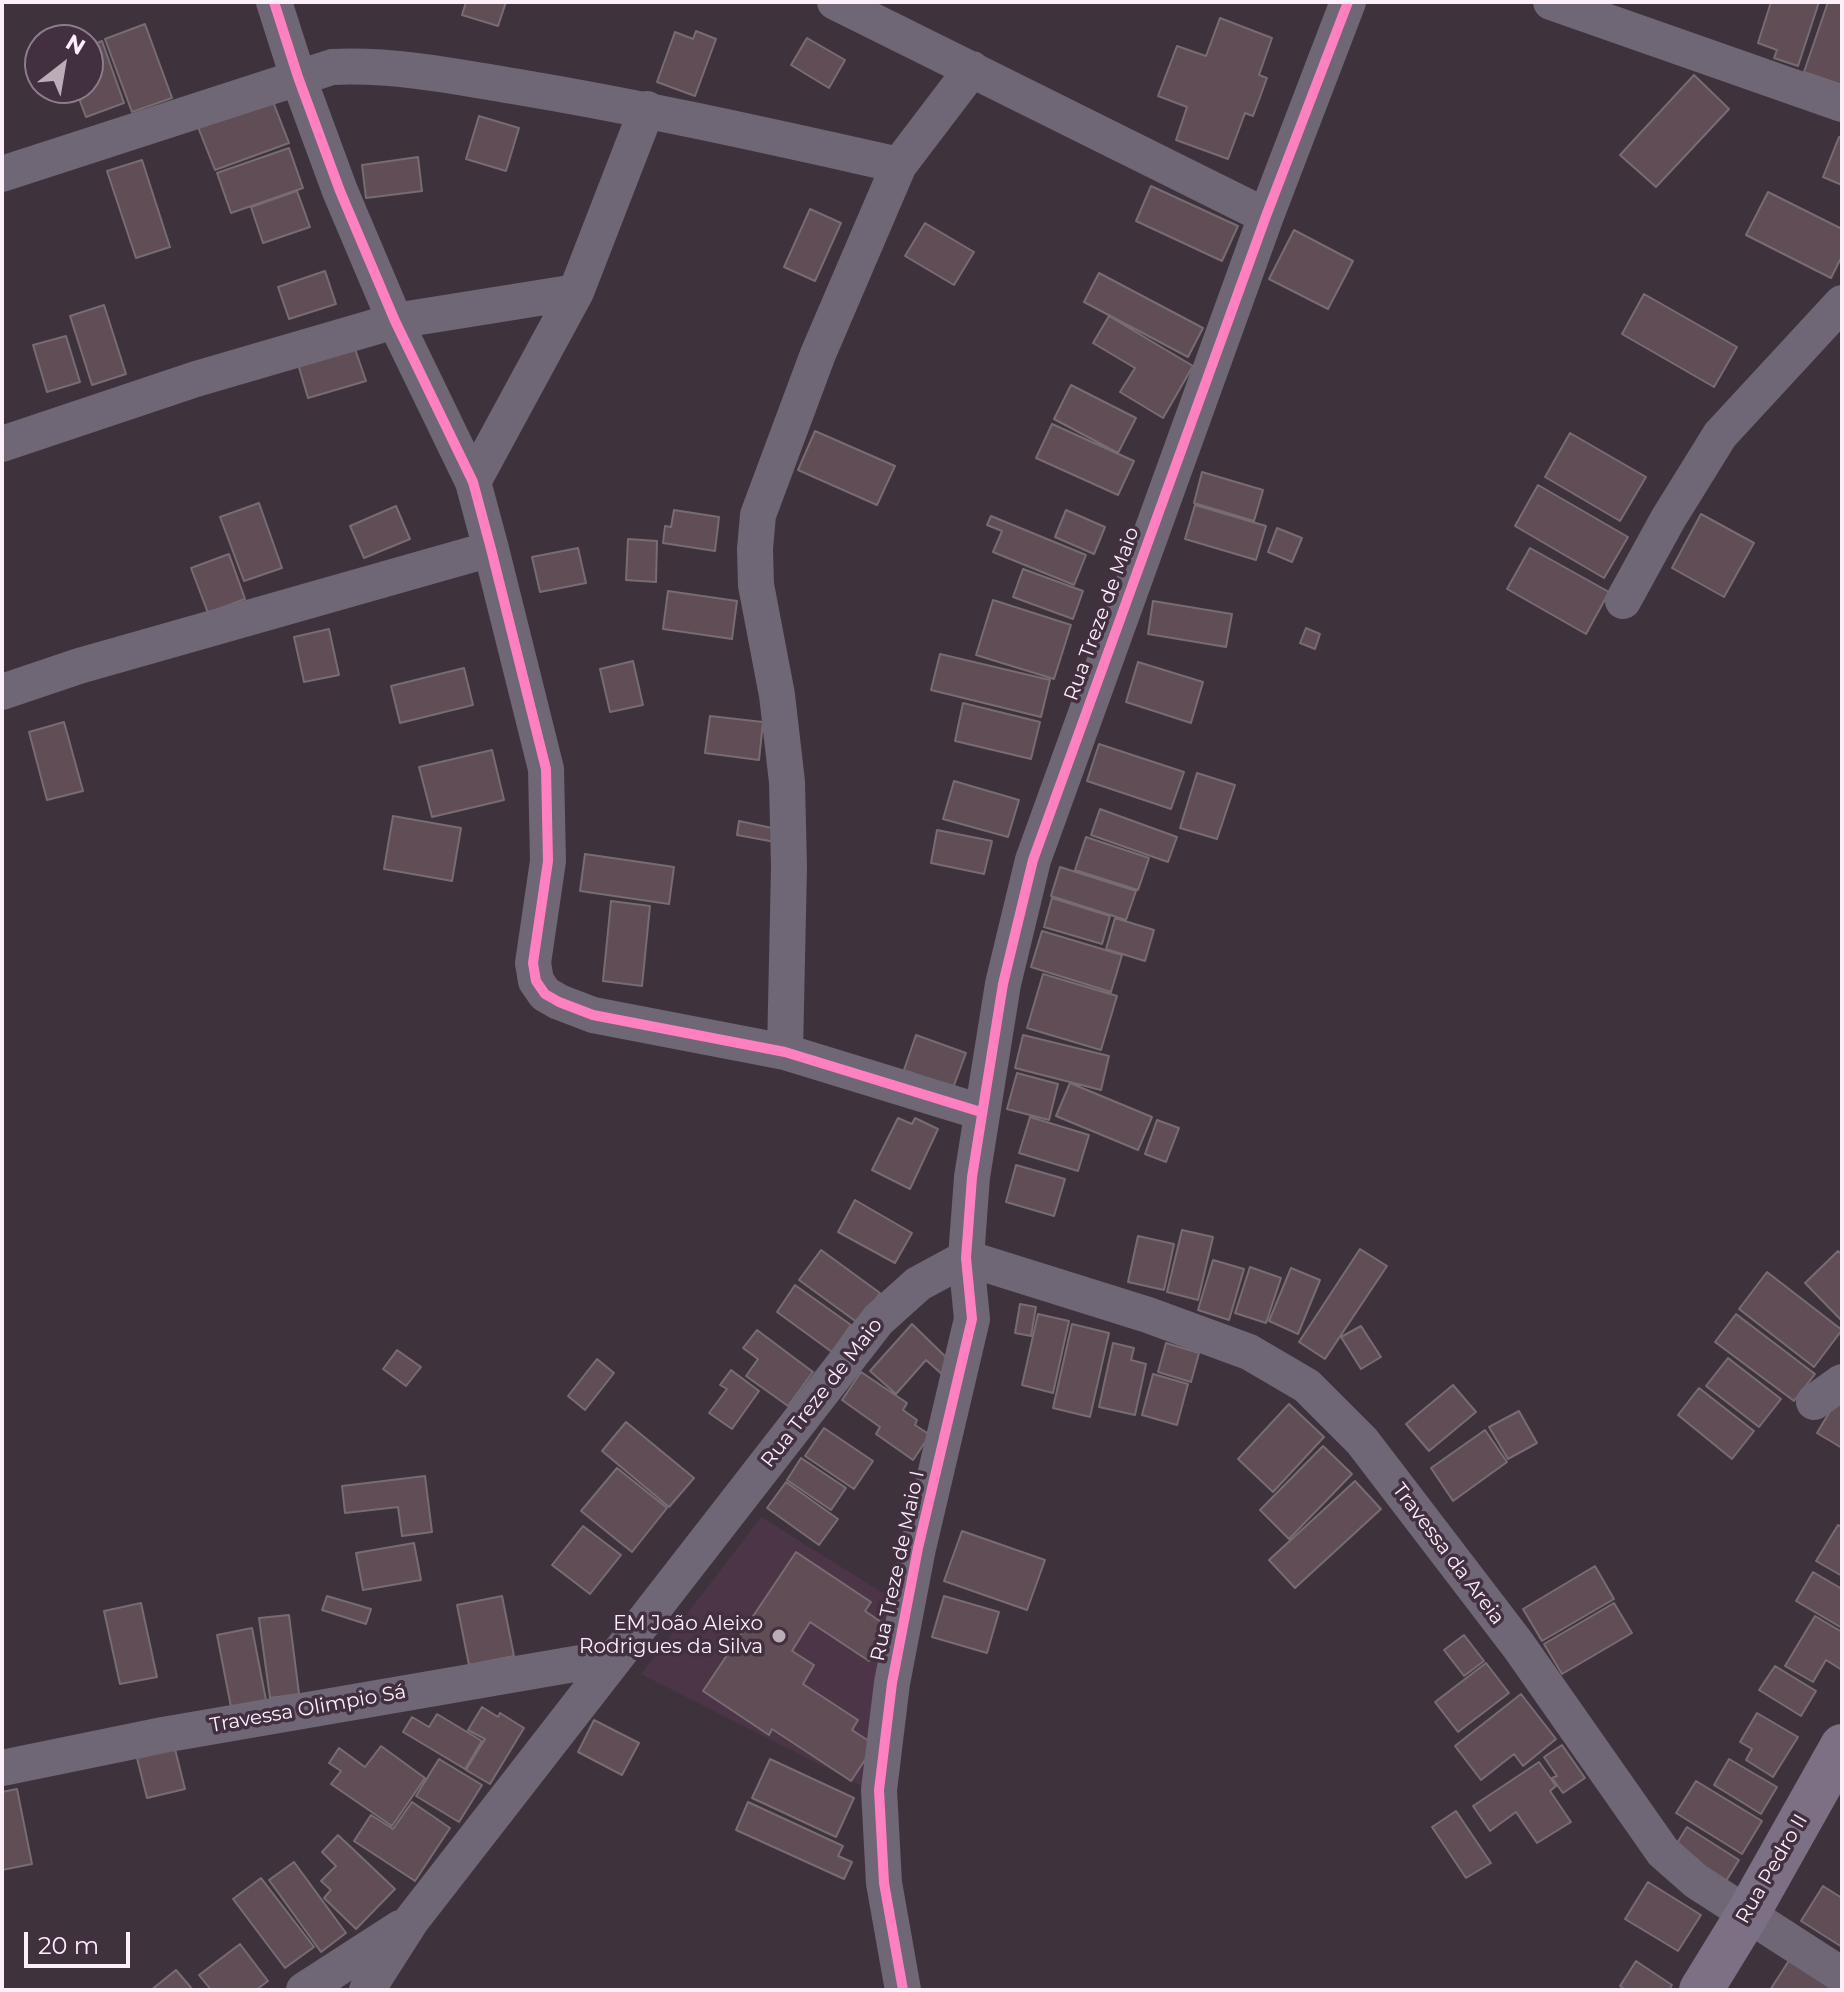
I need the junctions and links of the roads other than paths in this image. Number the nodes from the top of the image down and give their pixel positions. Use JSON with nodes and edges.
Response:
{"nodes":[{"id":1,"x":274,"y":2,"type":"edge"},
{"id":2,"x":835,"y":2,"type":"edge"},
{"id":3,"x":1348,"y":2,"type":"edge"},
{"id":4,"x":1551,"y":2,"type":"edge"},
{"id":5,"x":972,"y":69,"type":"junction"},
{"id":6,"x":298,"y":77,"type":"junction"},
{"id":7,"x":1842,"y":104,"type":"edge"},
{"id":8,"x":647,"y":109,"type":"junction"},
{"id":9,"x":899,"y":165,"type":"junction"},
{"id":10,"x":2,"y":174,"type":"edge"},
{"id":11,"x":1266,"y":216,"type":"junction"},
{"id":12,"x":576,"y":292,"type":"junction"},
{"id":13,"x":1842,"y":303,"type":"edge"},
{"id":14,"x":395,"y":321,"type":"junction"},
{"id":15,"x":2,"y":444,"type":"edge"},
{"id":16,"x":473,"y":482,"type":"junction"},
{"id":17,"x":491,"y":549,"type":"junction"},
{"id":18,"x":1623,"y":601,"type":"dead end"},
{"id":19,"x":2,"y":692,"type":"edge"},
{"id":20,"x":785,"y":1052,"type":"junction"},
{"id":21,"x":981,"y":1112,"type":"junction"},
{"id":22,"x":966,"y":1258,"type":"junction"},
{"id":23,"x":615,"y":1657,"type":"junction"},
{"id":24,"x":1842,"y":1746,"type":"edge"},
{"id":25,"x":2,"y":1768,"type":"edge"},
{"id":26,"x":1747,"y":1915,"type":"junction"},
{"id":27,"x":411,"y":1921,"type":"junction"},
{"id":28,"x":1842,"y":1975,"type":"edge"},
{"id":29,"x":304,"y":1990,"type":"edge"},
{"id":30,"x":367,"y":1990,"type":"edge"},
{"id":31,"x":903,"y":1990,"type":"edge"},
{"id":32,"x":1701,"y":1990,"type":"edge"}],
"edges":[{"from":1,"to":6,"type":"street"},
{"from":2,"to":5,"type":"street"},
{"from":3,"to":11,"type":"street","name":"Rua Treze de Maio"},
{"from":4,"to":7,"type":"street"},
{"from":5,"to":9,"type":"street"},
{"from":5,"to":11,"type":"street"},
{"from":6,"to":8,"type":"street"},
{"from":6,"to":10,"type":"street"},
{"from":6,"to":14,"type":"street"},
{"from":8,"to":9,"type":"street"},
{"from":8,"to":12,"type":"street"},
{"from":9,"to":20,"type":"street"},
{"from":11,"to":21,"type":"street","name":"Rua Treze de Maio"},
{"from":12,"to":14,"type":"street"},
{"from":12,"to":16,"type":"street"},
{"from":13,"to":18,"type":"street"},
{"from":14,"to":15,"type":"street"},
{"from":14,"to":16,"type":"street"},
{"from":16,"to":17,"type":"street"},
{"from":17,"to":19,"type":"street"},
{"from":17,"to":20,"type":"street"},
{"from":20,"to":21,"type":"street"},
{"from":21,"to":22,"type":"street","name":"Rua Treze de Maio"},
{"from":22,"to":23,"type":"street","name":"Rua Treze de Maio"},
{"from":22,"to":26,"type":"street","name":"Travessa da Areia"},
{"from":22,"to":31,"type":"street","name":"Rua Treze de Maio I"},
{"from":23,"to":25,"type":"street","name":"Travessa Olimpio Sá"},
{"from":23,"to":27,"type":"street","name":"Rua Treze de Maio"},
{"from":24,"to":26,"type":"street","name":"Rua Pedro II"},
{"from":26,"to":28,"type":"street","name":"Travessa da Areia"},
{"from":26,"to":32,"type":"street","name":"Rua Pedro II"},
{"from":27,"to":29,"type":"street"},
{"from":27,"to":30,"type":"street","name":"Rua Treze de Maio"}]}
